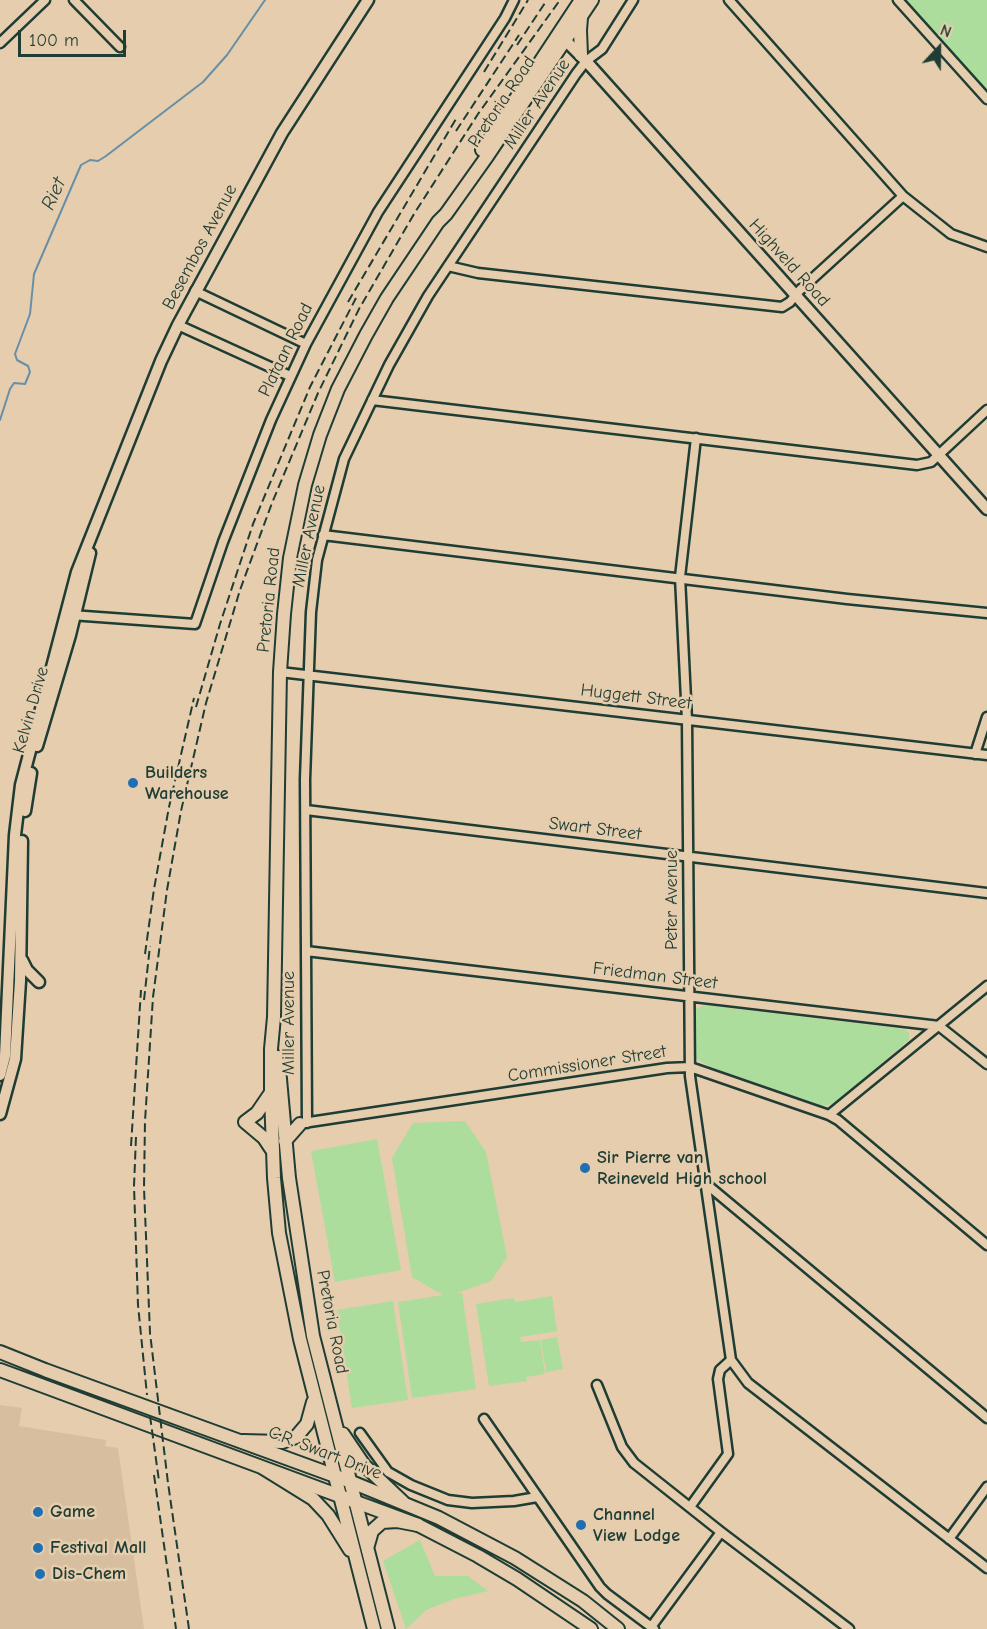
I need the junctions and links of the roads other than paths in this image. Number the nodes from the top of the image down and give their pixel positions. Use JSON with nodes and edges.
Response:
{"nodes":[{"id":1,"x":45,"y":0,"type":"edge"},
{"id":2,"x":74,"y":0,"type":"edge"},
{"id":3,"x":368,"y":0,"type":"edge"},
{"id":4,"x":514,"y":0,"type":"edge"},
{"id":5,"x":581,"y":0,"type":"edge"},
{"id":6,"x":592,"y":0,"type":"edge"},
{"id":7,"x":633,"y":0,"type":"edge"},
{"id":8,"x":729,"y":0,"type":"edge"},
{"id":9,"x":898,"y":0,"type":"edge"},
{"id":10,"x":581,"y":17,"type":"junction"},
{"id":11,"x":563,"y":37,"type":"junction"},
{"id":12,"x":0,"y":43,"type":"edge"},
{"id":13,"x":120,"y":47,"type":"dead end"},
{"id":14,"x":582,"y":57,"type":"junction"},
{"id":15,"x":554,"y":58,"type":"junction"},
{"id":16,"x":987,"y":99,"type":"edge"},
{"id":17,"x":903,"y":196,"type":"junction"},
{"id":18,"x":438,"y":222,"type":"junction"},
{"id":19,"x":987,"y":247,"type":"edge"},
{"id":20,"x":448,"y":266,"type":"junction"},
{"id":21,"x":195,"y":291,"type":"junction"},
{"id":22,"x":796,"y":295,"type":"junction"},
{"id":23,"x":178,"y":325,"type":"junction"},
{"id":24,"x":306,"y":344,"type":"junction"},
{"id":25,"x":290,"y":376,"type":"junction"},
{"id":26,"x":372,"y":400,"type":"junction"},
{"id":27,"x":987,"y":410,"type":"edge"},
{"id":28,"x":696,"y":438,"type":"junction"},
{"id":29,"x":939,"y":456,"type":"junction"},
{"id":30,"x":987,"y":509,"type":"edge"},
{"id":31,"x":95,"y":530,"type":"joint"},
{"id":32,"x":323,"y":535,"type":"junction"},
{"id":33,"x":680,"y":577,"type":"junction"},
{"id":34,"x":987,"y":613,"type":"edge"},
{"id":35,"x":70,"y":615,"type":"junction"},
{"id":36,"x":280,"y":672,"type":"junction"},
{"id":37,"x":308,"y":674,"type":"junction"},
{"id":38,"x":987,"y":717,"type":"edge"},
{"id":39,"x":687,"y":720,"type":"junction"},
{"id":40,"x":984,"y":738,"type":"edge"},
{"id":41,"x":975,"y":753,"type":"junction"},
{"id":42,"x":987,"y":755,"type":"edge"},
{"id":43,"x":306,"y":810,"type":"junction"},
{"id":44,"x":688,"y":857,"type":"junction"},
{"id":45,"x":987,"y":893,"type":"edge"},
{"id":46,"x":306,"y":951,"type":"junction"},
{"id":47,"x":21,"y":957,"type":"junction"},
{"id":48,"x":39,"y":982,"type":"dead end"},
{"id":49,"x":987,"y":986,"type":"edge"},
{"id":50,"x":688,"y":996,"type":"junction"},
{"id":51,"x":274,"y":1017,"type":"junction"},
{"id":52,"x":939,"y":1026,"type":"junction"},
{"id":53,"x":987,"y":1064,"type":"edge"},
{"id":54,"x":690,"y":1067,"type":"junction"},
{"id":55,"x":0,"y":1075,"type":"edge"},
{"id":56,"x":270,"y":1094,"type":"junction"},
{"id":57,"x":0,"y":1114,"type":"edge"},
{"id":58,"x":829,"y":1115,"type":"junction"},
{"id":59,"x":304,"y":1123,"type":"junction"},
{"id":60,"x":278,"y":1127,"type":"junction"},
{"id":61,"x":285,"y":1141,"type":"junction"},
{"id":62,"x":272,"y":1151,"type":"junction"},
{"id":63,"x":705,"y":1183,"type":"junction"},
{"id":64,"x":987,"y":1245,"type":"edge"},
{"id":65,"x":0,"y":1352,"type":"edge"},
{"id":66,"x":731,"y":1360,"type":"junction"},
{"id":67,"x":0,"y":1370,"type":"edge"},
{"id":68,"x":597,"y":1385,"type":"dead end"},
{"id":69,"x":314,"y":1394,"type":"junction"},
{"id":70,"x":987,"y":1418,"type":"edge"},
{"id":71,"x":484,"y":1419,"type":"dead end"},
{"id":72,"x":337,"y":1426,"type":"junction"},
{"id":73,"x":360,"y":1433,"type":"dead end"},
{"id":74,"x":243,"y":1441,"type":"junction"},
{"id":75,"x":263,"y":1468,"type":"junction"},
{"id":76,"x":334,"y":1475,"type":"junction"},
{"id":77,"x":349,"y":1481,"type":"junction"},
{"id":78,"x":987,"y":1487,"type":"edge"},
{"id":79,"x":340,"y":1495,"type":"junction"},
{"id":80,"x":537,"y":1497,"type":"junction"},
{"id":81,"x":356,"y":1501,"type":"junction"},
{"id":82,"x":403,"y":1502,"type":"junction"},
{"id":83,"x":690,"y":1507,"type":"junction"},
{"id":84,"x":418,"y":1525,"type":"junction"},
{"id":85,"x":721,"y":1533,"type":"junction"},
{"id":86,"x":949,"y":1539,"type":"junction"},
{"id":87,"x":368,"y":1550,"type":"junction"},
{"id":88,"x":358,"y":1564,"type":"junction"},
{"id":89,"x":987,"y":1568,"type":"edge"},
{"id":90,"x":653,"y":1628,"type":"edge"},
{"id":91,"x":374,"y":1629,"type":"edge"},
{"id":92,"x":388,"y":1629,"type":"edge"},
{"id":93,"x":591,"y":1629,"type":"edge"},
{"id":94,"x":618,"y":1629,"type":"edge"},
{"id":95,"x":849,"y":1629,"type":"edge"}],
"edges":[{"from":1,"to":12,"type":"street"},
{"from":2,"to":13,"type":"street"},
{"from":3,"to":21,"type":"street","name":"Besembos Avenue"},
{"from":4,"to":24,"type":"street","name":"Plataan Road"},
{"from":5,"to":11,"type":"main road","name":"Pretoria Road"},
{"from":6,"to":10,"type":"main road","name":"Pretoria Road"},
{"from":7,"to":14,"type":"street","name":"Miller Avenue"},
{"from":8,"to":17,"type":"street"},
{"from":9,"to":16,"type":"street"},
{"from":10,"to":11,"type":"main road","name":"Pretoria Road"},
{"from":10,"to":14,"type":"main road"},
{"from":11,"to":14,"type":"street","name":"Highveld Road"},
{"from":11,"to":15,"type":"main road","name":"Pretoria Road"},
{"from":11,"to":18,"type":"main road","name":"Pretoria Road"},
{"from":14,"to":15,"type":"main road"},
{"from":14,"to":20,"type":"street","name":"Miller Avenue"},
{"from":14,"to":22,"type":"street","name":"Highveld Road"},
{"from":15,"to":18,"type":"main road","name":"Pretoria Road"},
{"from":17,"to":19,"type":"street"},
{"from":17,"to":22,"type":"street"},
{"from":18,"to":36,"type":"main road","name":"Pretoria Road"},
{"from":20,"to":22,"type":"street"},
{"from":20,"to":26,"type":"street","name":"Miller Avenue"},
{"from":21,"to":23,"type":"street","name":"Besembos Avenue"},
{"from":21,"to":24,"type":"street"},
{"from":22,"to":29,"type":"street","name":"Highveld Road"},
{"from":23,"to":25,"type":"street"},
{"from":23,"to":31,"type":"street","name":"Besembos Avenue"},
{"from":24,"to":25,"type":"street","name":"Plataan Road"},
{"from":25,"to":35,"type":"street","name":"Plataan Road"},
{"from":26,"to":28,"type":"street"},
{"from":26,"to":32,"type":"street","name":"Miller Avenue"},
{"from":27,"to":29,"type":"street"},
{"from":28,"to":29,"type":"street"},
{"from":28,"to":33,"type":"street","name":"Peter Avenue"},
{"from":29,"to":30,"type":"street","name":"Highveld Road"},
{"from":31,"to":35,"type":"street","name":"Kelvin Drive"},
{"from":32,"to":33,"type":"street"},
{"from":32,"to":37,"type":"street","name":"Miller Avenue"},
{"from":33,"to":34,"type":"street"},
{"from":33,"to":39,"type":"street","name":"Peter Avenue"},
{"from":35,"to":47,"type":"street","name":"Kelvin Drive"},
{"from":35,"to":55,"type":"street","name":"Kelvin Drive"},
{"from":36,"to":37,"type":"street","name":"Huggett Street"},
{"from":36,"to":51,"type":"main road","name":"Pretoria Road"},
{"from":37,"to":39,"type":"street","name":"Huggett Street"},
{"from":37,"to":43,"type":"street","name":"Miller Avenue"},
{"from":38,"to":40,"type":"street"},
{"from":39,"to":41,"type":"street","name":"Huggett Street"},
{"from":39,"to":44,"type":"street","name":"Peter Avenue"},
{"from":40,"to":41,"type":"street"},
{"from":41,"to":42,"type":"street","name":"Huggett Street"},
{"from":43,"to":44,"type":"street","name":"Swart Street"},
{"from":43,"to":46,"type":"street","name":"Miller Avenue"},
{"from":44,"to":45,"type":"street","name":"Swart Street"},
{"from":44,"to":50,"type":"street","name":"Peter Avenue"},
{"from":46,"to":50,"type":"street","name":"Friedman Street"},
{"from":46,"to":59,"type":"street","name":"Miller Avenue"},
{"from":47,"to":48,"type":"street"},
{"from":47,"to":57,"type":"street","name":"Kelvin Drive"},
{"from":49,"to":52,"type":"street"},
{"from":50,"to":52,"type":"street","name":"Friedman Street"},
{"from":50,"to":54,"type":"street","name":"Peter Avenue"},
{"from":51,"to":56,"type":"main road","name":"Pretoria Road"},
{"from":51,"to":60,"type":"main road","name":"Pretoria Road"},
{"from":52,"to":53,"type":"street"},
{"from":52,"to":58,"type":"street"},
{"from":54,"to":58,"type":"street","name":"Commissioner Street"},
{"from":54,"to":59,"type":"street","name":"Commissioner Street"},
{"from":54,"to":63,"type":"street","name":"Peter Avenue"},
{"from":56,"to":60,"type":"main road","name":"Pretoria Road"},
{"from":56,"to":62,"type":"main road"},
{"from":58,"to":64,"type":"street","name":"Commissioner Street"},
{"from":59,"to":60,"type":"street","name":"Commissioner Street"},
{"from":59,"to":61,"type":"main road"},
{"from":60,"to":61,"type":"main road","name":"Pretoria Road"},
{"from":60,"to":62,"type":"main road","name":"Pretoria Road"},
{"from":61,"to":72,"type":"main road","name":"Pretoria Road"},
{"from":62,"to":69,"type":"main road","name":"Pretoria Road"},
{"from":63,"to":66,"type":"street","name":"Peter Avenue"},
{"from":63,"to":70,"type":"street"},
{"from":65,"to":74,"type":"main road","name":"C.R. Swart Drive"},
{"from":66,"to":83,"type":"street"},
{"from":66,"to":86,"type":"street"},
{"from":67,"to":75,"type":"main road","name":"C.R. Swart Drive"},
{"from":68,"to":83,"type":"street"},
{"from":69,"to":74,"type":"main road"},
{"from":69,"to":76,"type":"main road","name":"Pretoria Road"},
{"from":71,"to":80,"type":"street"},
{"from":72,"to":77,"type":"main road","name":"Pretoria Road"},
{"from":72,"to":82,"type":"main road"},
{"from":73,"to":80,"type":"street"},
{"from":74,"to":76,"type":"main road","name":"C.R. Swart Drive"},
{"from":75,"to":79,"type":"main road","name":"C.R. Swart Drive"},
{"from":75,"to":88,"type":"main road"},
{"from":76,"to":77,"type":"main road","name":"C.R. Swart Drive"},
{"from":76,"to":79,"type":"main road","name":"Pretoria Road"},
{"from":77,"to":81,"type":"main road","name":"Pretoria Road"},
{"from":77,"to":82,"type":"main road","name":"C.R. Swart Drive"},
{"from":78,"to":86,"type":"street"},
{"from":79,"to":81,"type":"main road","name":"C.R. Swart Drive"},
{"from":79,"to":88,"type":"main road","name":"Pretoria Road"},
{"from":80,"to":90,"type":"street"},
{"from":81,"to":84,"type":"main road","name":"C.R. Swart Drive"},
{"from":81,"to":87,"type":"main road","name":"Pretoria Road"},
{"from":82,"to":94,"type":"main road","name":"C.R. Swart Drive"},
{"from":83,"to":85,"type":"street"},
{"from":84,"to":87,"type":"main road"},
{"from":84,"to":93,"type":"main road","name":"C.R. Swart Drive"},
{"from":85,"to":90,"type":"street"},
{"from":85,"to":95,"type":"street"},
{"from":86,"to":89,"type":"street"},
{"from":87,"to":92,"type":"main road","name":"Pretoria Road"},
{"from":88,"to":91,"type":"main road","name":"Pretoria Road"}]}
